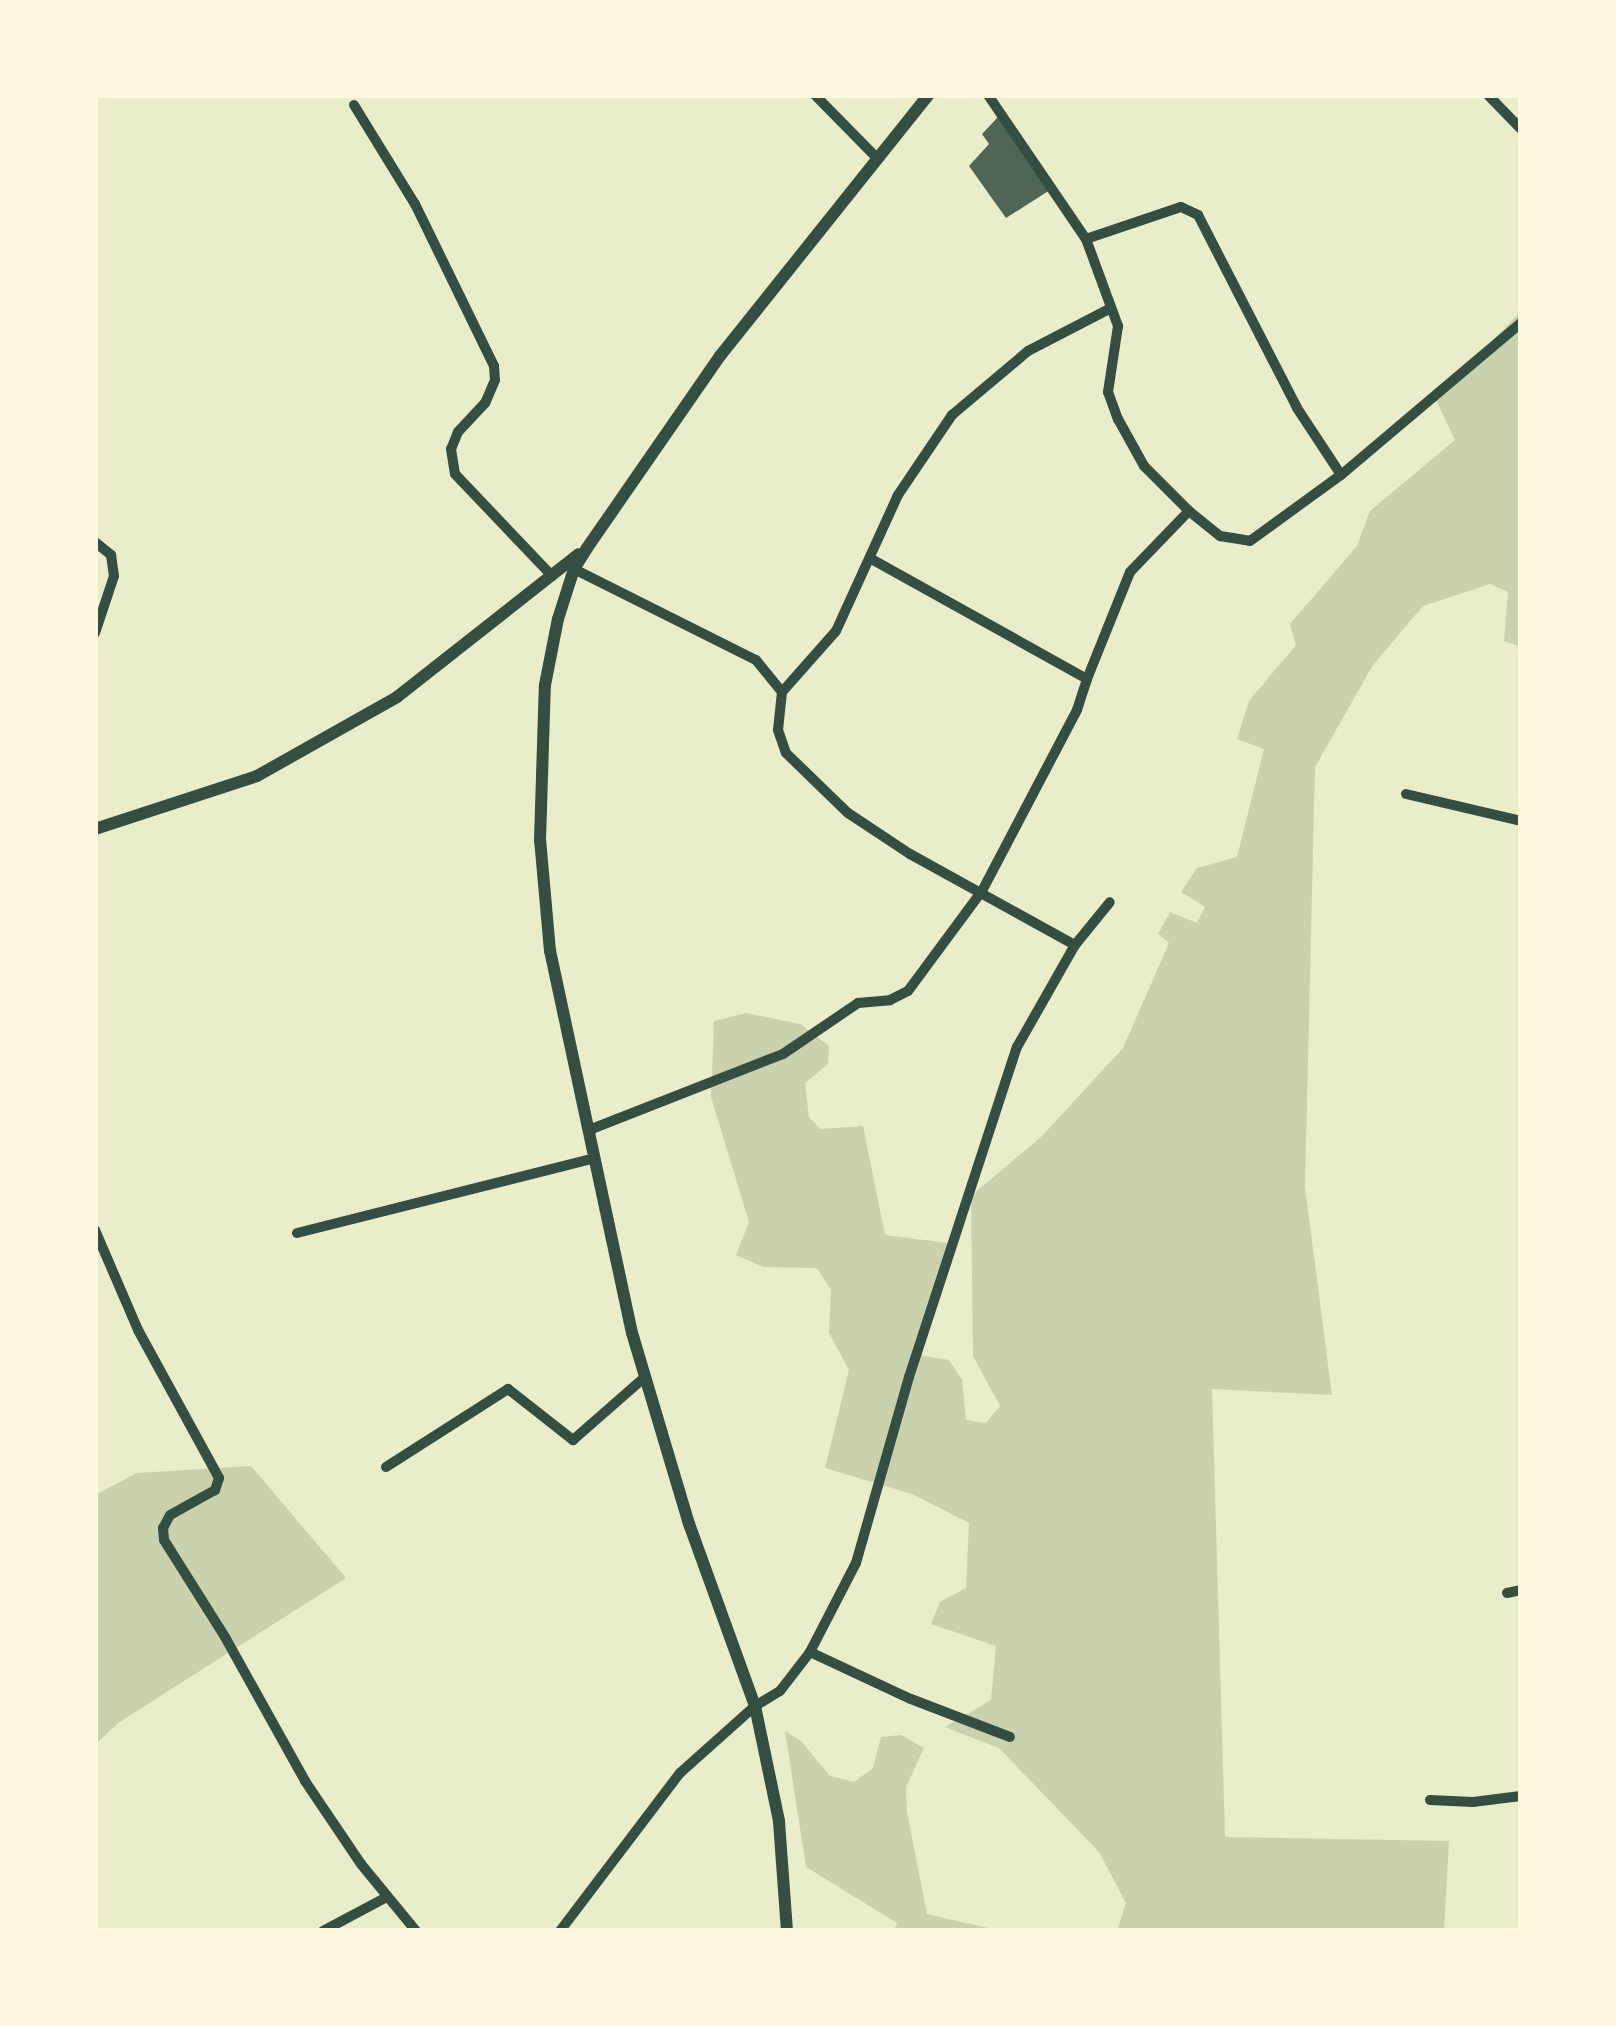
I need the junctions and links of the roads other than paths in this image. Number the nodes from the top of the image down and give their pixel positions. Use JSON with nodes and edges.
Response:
{"nodes":[{"id":1,"x":815,"y":95,"type":"edge"},
{"id":2,"x":928,"y":95,"type":"edge"},
{"id":3,"x":988,"y":95,"type":"edge"},
{"id":4,"x":1488,"y":95,"type":"edge"},
{"id":5,"x":354,"y":105,"type":"dead end"},
{"id":6,"x":1521,"y":128,"type":"edge"},
{"id":7,"x":878,"y":159,"type":"junction"},
{"id":8,"x":1086,"y":239,"type":"junction"},
{"id":9,"x":1111,"y":308,"type":"junction"},
{"id":10,"x":1521,"y":323,"type":"edge"},
{"id":11,"x":1340,"y":476,"type":"junction"},
{"id":12,"x":1189,"y":510,"type":"junction"},
{"id":13,"x":95,"y":542,"type":"edge"},
{"id":14,"x":587,"y":548,"type":"junction"},
{"id":15,"x":871,"y":558,"type":"junction"},
{"id":16,"x":574,"y":568,"type":"junction"},
{"id":17,"x":552,"y":576,"type":"junction"},
{"id":18,"x":95,"y":634,"type":"edge"},
{"id":19,"x":1087,"y":679,"type":"junction"},
{"id":20,"x":782,"y":692,"type":"junction"},
{"id":21,"x":1406,"y":794,"type":"dead end"},
{"id":22,"x":1521,"y":821,"type":"edge"},
{"id":23,"x":95,"y":829,"type":"edge"},
{"id":24,"x":982,"y":891,"type":"junction"},
{"id":25,"x":1110,"y":902,"type":"dead end"},
{"id":26,"x":1075,"y":945,"type":"junction"},
{"id":27,"x":589,"y":1130,"type":"junction"},
{"id":28,"x":592,"y":1160,"type":"junction"},
{"id":29,"x":95,"y":1230,"type":"edge"},
{"id":30,"x":297,"y":1233,"type":"dead end"},
{"id":31,"x":645,"y":1377,"type":"junction"},
{"id":32,"x":386,"y":1467,"type":"dead end"},
{"id":33,"x":1521,"y":1590,"type":"edge"},
{"id":34,"x":1507,"y":1593,"type":"dead end"},
{"id":35,"x":810,"y":1652,"type":"junction"},
{"id":36,"x":755,"y":1706,"type":"junction"},
{"id":37,"x":1010,"y":1736,"type":"dead end"},
{"id":38,"x":1521,"y":1796,"type":"edge"},
{"id":39,"x":1430,"y":1800,"type":"dead end"},
{"id":40,"x":387,"y":1897,"type":"junction"},
{"id":41,"x":323,"y":1931,"type":"edge"},
{"id":42,"x":416,"y":1931,"type":"edge"},
{"id":43,"x":560,"y":1931,"type":"edge"},
{"id":44,"x":788,"y":1931,"type":"edge"}],
"edges":[{"from":1,"to":7,"type":"street"},
{"from":2,"to":7,"type":"street"},
{"from":3,"to":8,"type":"street"},
{"from":4,"to":6,"type":"street"},
{"from":5,"to":17,"type":"street"},
{"from":7,"to":14,"type":"street"},
{"from":8,"to":9,"type":"street"},
{"from":8,"to":11,"type":"street"},
{"from":9,"to":12,"type":"street"},
{"from":9,"to":15,"type":"street"},
{"from":10,"to":11,"type":"street"},
{"from":11,"to":12,"type":"street"},
{"from":12,"to":19,"type":"street"},
{"from":13,"to":18,"type":"street"},
{"from":14,"to":16,"type":"street"},
{"from":14,"to":17,"type":"street"},
{"from":15,"to":19,"type":"street"},
{"from":15,"to":20,"type":"street"},
{"from":16,"to":20,"type":"street"},
{"from":16,"to":27,"type":"street"},
{"from":17,"to":23,"type":"street"},
{"from":19,"to":24,"type":"street"},
{"from":20,"to":24,"type":"street"},
{"from":21,"to":22,"type":"street"},
{"from":24,"to":26,"type":"street"},
{"from":24,"to":27,"type":"street"},
{"from":25,"to":26,"type":"street"},
{"from":26,"to":35,"type":"street"},
{"from":27,"to":28,"type":"street"},
{"from":28,"to":30,"type":"street"},
{"from":28,"to":31,"type":"street"},
{"from":29,"to":40,"type":"street"},
{"from":31,"to":32,"type":"street"},
{"from":31,"to":36,"type":"street"},
{"from":33,"to":34,"type":"street"},
{"from":35,"to":36,"type":"street"},
{"from":35,"to":37,"type":"street"},
{"from":36,"to":43,"type":"street"},
{"from":36,"to":44,"type":"street"},
{"from":38,"to":39,"type":"street"},
{"from":40,"to":41,"type":"street"},
{"from":40,"to":42,"type":"street"}]}
